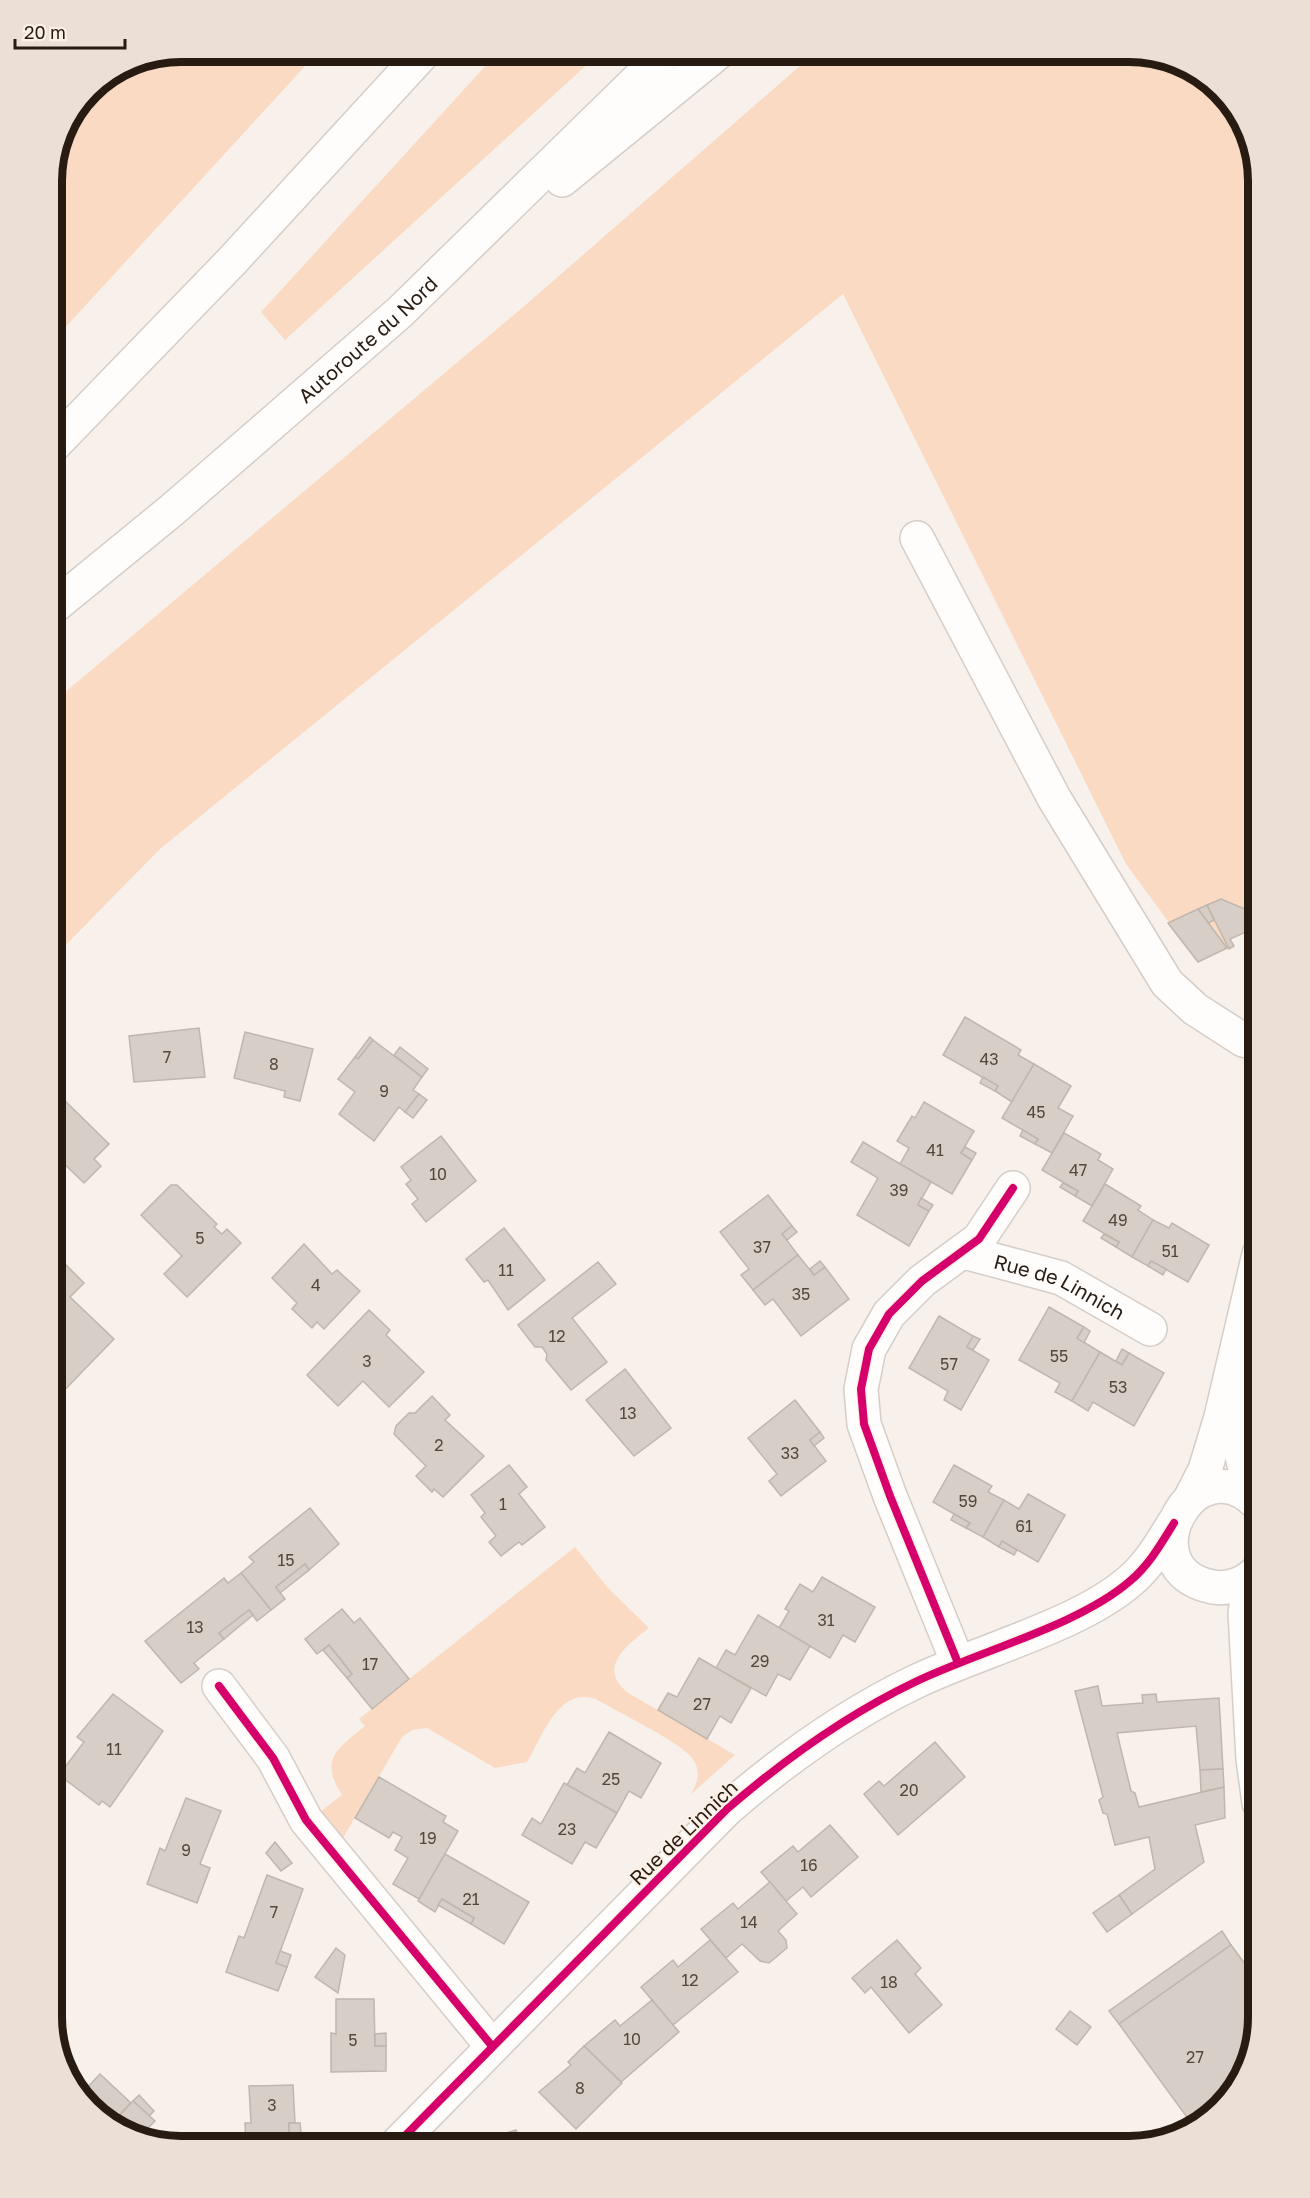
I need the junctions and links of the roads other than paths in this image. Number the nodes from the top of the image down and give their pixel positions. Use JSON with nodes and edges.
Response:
{"nodes":[{"id":1,"x":393,"y":62,"type":"edge"},
{"id":2,"x":415,"y":62,"type":"edge"},
{"id":3,"x":656,"y":62,"type":"edge"},
{"id":4,"x":707,"y":62,"type":"edge"},
{"id":5,"x":233,"y":260,"type":"junction"},
{"id":6,"x":400,"y":312,"type":"junction"},
{"id":7,"x":62,"y":437,"type":"edge"},
{"id":8,"x":917,"y":538,"type":"dead end"},
{"id":9,"x":62,"y":600,"type":"edge"},
{"id":10,"x":1248,"y":1041,"type":"edge"},
{"id":11,"x":1013,"y":1188,"type":"dead end"},
{"id":12,"x":964,"y":1252,"type":"junction"},
{"id":13,"x":1248,"y":1301,"type":"edge"},
{"id":14,"x":1150,"y":1329,"type":"dead end"},
{"id":15,"x":1248,"y":1389,"type":"edge"},
{"id":16,"x":1248,"y":1476,"type":"edge"},
{"id":17,"x":1248,"y":1497,"type":"edge"},
{"id":18,"x":1182,"y":1511,"type":"junction"},
{"id":19,"x":1248,"y":1578,"type":"edge"},
{"id":20,"x":1197,"y":1581,"type":"junction"},
{"id":21,"x":1248,"y":1602,"type":"edge"},
{"id":22,"x":1062,"y":1621,"type":"junction"},
{"id":23,"x":958,"y":1663,"type":"junction"},
{"id":24,"x":1248,"y":1668,"type":"edge"},
{"id":25,"x":219,"y":1686,"type":"dead end"},
{"id":26,"x":492,"y":2046,"type":"junction"},
{"id":27,"x":405,"y":2136,"type":"edge"}],
"edges":[{"from":1,"to":5,"type":"main road"},
{"from":2,"to":5,"type":"main road"},
{"from":3,"to":6,"type":"main road","name":"Autoroute du Nord"},
{"from":4,"to":6,"type":"main road"},
{"from":5,"to":7,"type":"main road"},
{"from":6,"to":9,"type":"main road","name":"Autoroute du Nord"},
{"from":8,"to":10,"type":"main road"},
{"from":11,"to":12,"type":"main road","name":"Rue de Linnich"},
{"from":12,"to":14,"type":"main road","name":"Rue de Linnich"},
{"from":12,"to":23,"type":"main road","name":"Rue de Linnich"},
{"from":13,"to":18,"type":"main road","name":"Rue de Linnich"},
{"from":15,"to":16,"type":"main road"},
{"from":17,"to":18,"type":"main road"},
{"from":18,"to":20,"type":"main road"},
{"from":18,"to":22,"type":"main road","name":"Rue de Linnich"},
{"from":19,"to":20,"type":"main road","name":"Rue de Linnich"},
{"from":20,"to":22,"type":"main road","name":"Rue de Linnich"},
{"from":21,"to":24,"type":"main road"},
{"from":22,"to":23,"type":"main road","name":"Rue de Linnich"},
{"from":23,"to":26,"type":"main road","name":"Rue de Linnich"},
{"from":25,"to":26,"type":"main road"},
{"from":26,"to":27,"type":"main road","name":"Rue de Linnich"}]}
